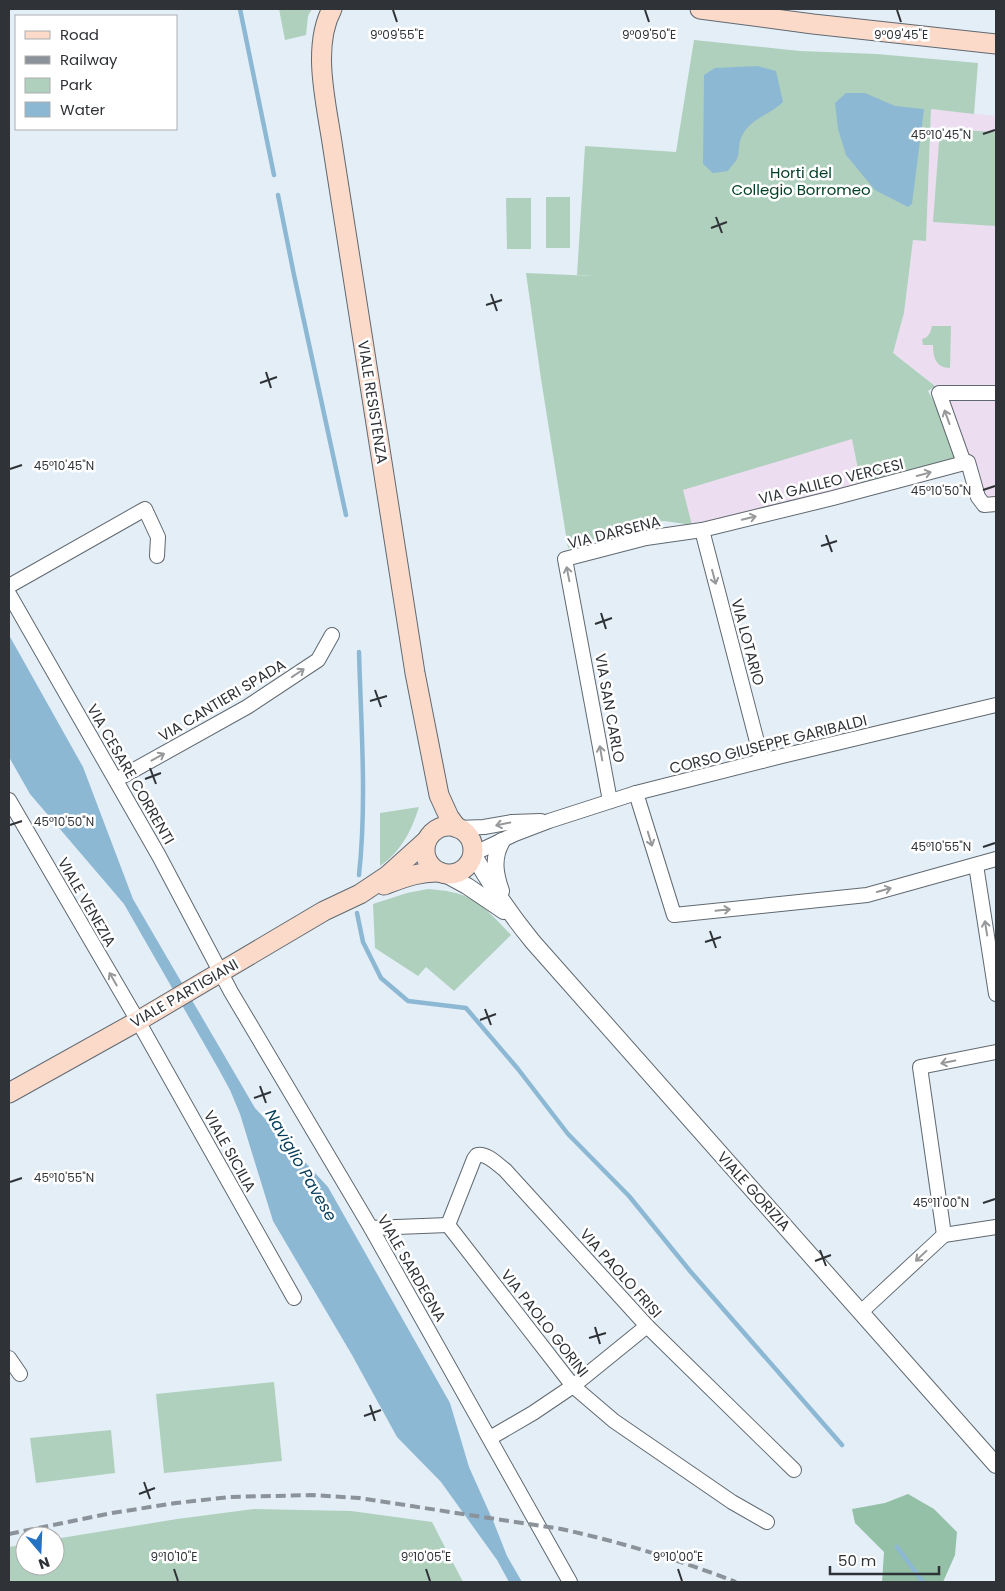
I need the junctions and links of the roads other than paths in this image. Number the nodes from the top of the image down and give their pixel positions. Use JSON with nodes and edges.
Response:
{"nodes":[{"id":1,"x":332,"y":9,"type":"edge"},
{"id":2,"x":700,"y":9,"type":"edge"},
{"id":3,"x":996,"y":44,"type":"edge"},
{"id":4,"x":996,"y":393,"type":"edge"},
{"id":5,"x":966,"y":463,"type":"junction"},
{"id":6,"x":996,"y":504,"type":"edge"},
{"id":7,"x":702,"y":530,"type":"junction"},
{"id":8,"x":157,"y":556,"type":"dead end"},
{"id":9,"x":9,"y":586,"type":"edge"},
{"id":10,"x":9,"y":594,"type":"edge"},
{"id":11,"x":577,"y":622,"type":"joint"},
{"id":12,"x":332,"y":635,"type":"dead end"},
{"id":13,"x":996,"y":705,"type":"edge"},
{"id":14,"x":762,"y":761,"type":"junction"},
{"id":15,"x":116,"y":780,"type":"junction"},
{"id":16,"x":636,"y":793,"type":"junction"},
{"id":17,"x":438,"y":795,"type":"junction"},
{"id":18,"x":9,"y":800,"type":"edge"},
{"id":19,"x":610,"y":801,"type":"junction"},
{"id":20,"x":549,"y":821,"type":"junction"},
{"id":21,"x":457,"y":828,"type":"junction"},
{"id":22,"x":428,"y":839,"type":"junction"},
{"id":23,"x":502,"y":842,"type":"junction"},
{"id":24,"x":473,"y":854,"type":"junction"},
{"id":25,"x":996,"y":858,"type":"edge"},
{"id":26,"x":976,"y":865,"type":"junction"},
{"id":27,"x":442,"y":873,"type":"junction"},
{"id":28,"x":360,"y":894,"type":"junction"},
{"id":29,"x":512,"y":916,"type":"junction"},
{"id":30,"x":221,"y":972,"type":"junction"},
{"id":31,"x":996,"y":994,"type":"edge"},
{"id":32,"x":143,"y":1018,"type":"junction"},
{"id":33,"x":996,"y":1052,"type":"edge"},
{"id":34,"x":9,"y":1093,"type":"edge"},
{"id":35,"x":448,"y":1224,"type":"junction"},
{"id":36,"x":996,"y":1227,"type":"edge"},
{"id":37,"x":371,"y":1228,"type":"junction"},
{"id":38,"x":944,"y":1235,"type":"junction"},
{"id":39,"x":294,"y":1298,"type":"dead end"},
{"id":40,"x":862,"y":1312,"type":"junction"},
{"id":41,"x":647,"y":1326,"type":"junction"},
{"id":42,"x":9,"y":1358,"type":"edge"},
{"id":43,"x":20,"y":1374,"type":"dead end"},
{"id":44,"x":573,"y":1386,"type":"junction"},
{"id":45,"x":490,"y":1438,"type":"junction"},
{"id":46,"x":996,"y":1465,"type":"edge"},
{"id":47,"x":794,"y":1470,"type":"dead end"},
{"id":48,"x":768,"y":1522,"type":"dead end"},
{"id":49,"x":570,"y":1582,"type":"edge"}],
"edges":[{"from":1,"to":17,"type":"main road","name":"VIALE RESISTENZA"},
{"from":2,"to":3,"type":"main road"},
{"from":5,"to":4,"type":"street","one_way":true},
{"from":5,"to":6,"type":"street"},
{"from":7,"to":5,"type":"street","name":"VIA GALILEO VERCESI","one_way":true},
{"from":11,"to":7,"type":"street","name":"VIA DARSENA","one_way":true},
{"from":7,"to":14,"type":"street","name":"VIA LOTARIO","one_way":true},
{"from":8,"to":9,"type":"street"},
{"from":10,"to":15,"type":"street","name":"VIA CESARE CORRENTI"},
{"from":19,"to":11,"type":"street","name":"VIA SAN CARLO","one_way":true},
{"from":15,"to":12,"type":"street","name":"VIA CANTIERI SPADA","one_way":true},
{"from":13,"to":14,"type":"street","name":"CORSO GIUSEPPE GARIBALDI"},
{"from":14,"to":16,"type":"street","name":"CORSO GIUSEPPE GARIBALDI"},
{"from":15,"to":30,"type":"street","name":"VIA CESARE CORRENTI"},
{"from":16,"to":19,"type":"street","name":"CORSO GIUSEPPE GARIBALDI"},
{"from":16,"to":26,"type":"street","one_way":true},
{"from":17,"to":21,"type":"main road","name":"VIALE RESISTENZA"},
{"from":17,"to":22,"type":"main road","name":"VIALE RESISTENZA"},
{"from":32,"to":18,"type":"street","name":"VIALE VENEZIA","one_way":true},
{"from":19,"to":20,"type":"street","name":"CORSO GIUSEPPE GARIBALDI"},
{"from":20,"to":21,"type":"street","name":"CORSO GIUSEPPE GARIBALDI","one_way":true},
{"from":20,"to":23,"type":"street","name":"CORSO GIUSEPPE GARIBALDI"},
{"from":21,"to":22,"type":"main road"},
{"from":21,"to":24,"type":"main road"},
{"from":22,"to":27,"type":"main road"},
{"from":22,"to":28,"type":"main road","name":"VIALE PARTIGIANI"},
{"from":23,"to":24,"type":"street","name":"CORSO GIUSEPPE GARIBALDI"},
{"from":23,"to":29,"type":"street","name":"VIALE GORIZIA"},
{"from":24,"to":27,"type":"main road"},
{"from":24,"to":29,"type":"street","name":"VIALE GORIZIA"},
{"from":25,"to":26,"type":"street"},
{"from":31,"to":26,"type":"street","one_way":true},
{"from":27,"to":28,"type":"main road","name":"VIALE PARTIGIANI"},
{"from":27,"to":29,"type":"street","name":"VIALE GORIZIA"},
{"from":28,"to":30,"type":"main road","name":"VIALE PARTIGIANI"},
{"from":29,"to":40,"type":"street","name":"VIALE GORIZIA"},
{"from":30,"to":32,"type":"main road","name":"VIALE PARTIGIANI"},
{"from":30,"to":37,"type":"street","name":"VIALE SARDEGNA"},
{"from":32,"to":34,"type":"main road","name":"VIALE PARTIGIANI"},
{"from":32,"to":39,"type":"street","name":"VIALE SICILIA"},
{"from":33,"to":38,"type":"street","one_way":true},
{"from":35,"to":37,"type":"street"},
{"from":35,"to":41,"type":"street","name":"VIA PAOLO FRISI"},
{"from":35,"to":44,"type":"street","name":"VIA PAOLO GORINI"},
{"from":36,"to":38,"type":"street"},
{"from":37,"to":45,"type":"street","name":"VIALE SARDEGNA"},
{"from":38,"to":40,"type":"street","one_way":true},
{"from":40,"to":46,"type":"street","name":"VIALE GORIZIA"},
{"from":41,"to":44,"type":"street"},
{"from":41,"to":47,"type":"street","name":"VIA PAOLO FRISI"},
{"from":42,"to":43,"type":"street"},
{"from":44,"to":45,"type":"street"},
{"from":44,"to":48,"type":"street","name":"VIA PAOLO GORINI"},
{"from":45,"to":49,"type":"street","name":"VIALE SARDEGNA"}]}
